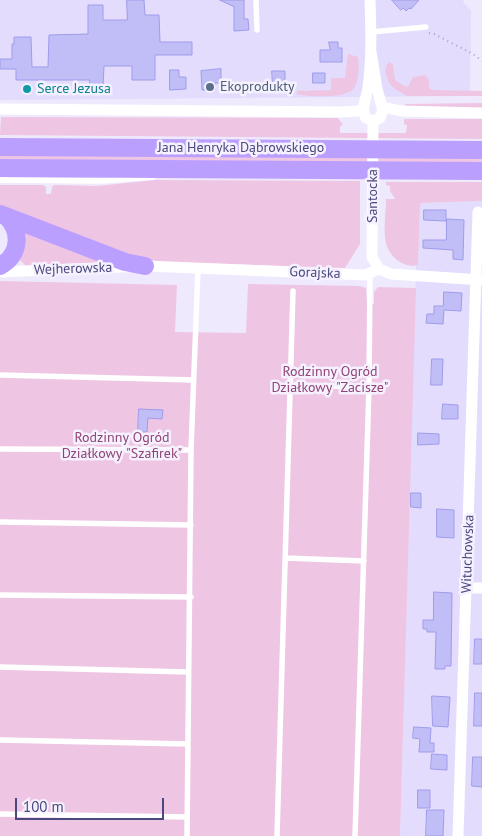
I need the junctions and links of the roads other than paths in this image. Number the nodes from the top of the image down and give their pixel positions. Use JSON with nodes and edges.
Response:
{"nodes":[{"id":1,"x":256,"y":0,"type":"edge"},
{"id":2,"x":370,"y":0,"type":"edge"},
{"id":3,"x":258,"y":30,"type":"dead end"},
{"id":4,"x":426,"y":30,"type":"road end"},
{"id":5,"x":371,"y":32,"type":"junction"},
{"id":6,"x":371,"y":52,"type":"junction"},
{"id":7,"x":382,"y":106,"type":"junction"},
{"id":8,"x":364,"y":107,"type":"junction"},
{"id":9,"x":0,"y":109,"type":"edge"},
{"id":10,"x":482,"y":113,"type":"edge"},
{"id":11,"x":373,"y":126,"type":"junction"},
{"id":12,"x":0,"y":147,"type":"edge"},
{"id":13,"x":482,"y":150,"type":"edge"},
{"id":14,"x":0,"y":168,"type":"edge"},
{"id":15,"x":203,"y":169,"type":"junction"},
{"id":16,"x":482,"y":171,"type":"edge"},
{"id":17,"x":168,"y":176,"type":"dead end"},
{"id":18,"x":159,"y":177,"type":"dead end"},
{"id":19,"x":0,"y":180,"type":"edge"},
{"id":20,"x":478,"y":212,"type":"dead end"},
{"id":21,"x":3,"y":215,"type":"edge"},
{"id":22,"x":0,"y":266,"type":"edge"},
{"id":23,"x":145,"y":266,"type":"junction"},
{"id":24,"x":198,"y":269,"type":"junction"},
{"id":25,"x":374,"y":271,"type":"junction"},
{"id":26,"x":0,"y":272,"type":"edge"},
{"id":27,"x":480,"y":280,"type":"edge"},
{"id":28,"x":293,"y":291,"type":"dead end"},
{"id":29,"x":0,"y":375,"type":"edge"},
{"id":30,"x":193,"y":380,"type":"junction"},
{"id":31,"x":291,"y":385,"type":"junction"},
{"id":32,"x":369,"y":387,"type":"junction"},
{"id":33,"x":0,"y":449,"type":"edge"},
{"id":34,"x":191,"y":450,"type":"junction"},
{"id":35,"x":0,"y":522,"type":"edge"},
{"id":36,"x":191,"y":525,"type":"junction"},
{"id":37,"x":285,"y":558,"type":"junction"},
{"id":38,"x":364,"y":561,"type":"junction"},
{"id":39,"x":467,"y":588,"type":"junction"},
{"id":40,"x":482,"y":588,"type":"edge"},
{"id":41,"x":0,"y":595,"type":"edge"},
{"id":42,"x":190,"y":597,"type":"junction"},
{"id":43,"x":0,"y":667,"type":"edge"},
{"id":44,"x":188,"y":672,"type":"junction"},
{"id":45,"x":0,"y":740,"type":"edge"},
{"id":46,"x":188,"y":744,"type":"junction"},
{"id":47,"x":0,"y":814,"type":"edge"},
{"id":48,"x":187,"y":816,"type":"junction"},
{"id":49,"x":186,"y":836,"type":"edge"},
{"id":50,"x":277,"y":836,"type":"edge"},
{"id":51,"x":355,"y":836,"type":"edge"},
{"id":52,"x":458,"y":836,"type":"edge"}],
"edges":[{"from":1,"to":3,"type":"lane"},
{"from":2,"to":5,"type":"street"},
{"from":4,"to":5,"type":"lane"},
{"from":5,"to":6,"type":"street"},
{"from":6,"to":7,"type":"street"},
{"from":6,"to":8,"type":"street"},
{"from":7,"to":8,"type":"street"},
{"from":7,"to":10,"type":"street"},
{"from":7,"to":11,"type":"street"},
{"from":8,"to":9,"type":"street"},
{"from":8,"to":11,"type":"street"},
{"from":11,"to":25,"type":"street","name":"Santocka"},
{"from":12,"to":13,"type":"main road","name":"Jana Henryka Dąbrowskiego"},
{"from":14,"to":15,"type":"main road","name":"Jana Henryka Dąbrowskiego"},
{"from":15,"to":16,"type":"main road","name":"Jana Henryka Dąbrowskiego"},
{"from":15,"to":17,"type":"lane"},
{"from":18,"to":19,"type":"lane"},
{"from":20,"to":27,"type":"street","name":"Wituchowska"},
{"from":21,"to":22,"type":"main road"},
{"from":21,"to":23,"type":"main road"},
{"from":23,"to":24,"type":"street","name":"Gorajska"},
{"from":23,"to":26,"type":"street","name":"Wejherowska"},
{"from":24,"to":25,"type":"street","name":"Gorajska"},
{"from":24,"to":30,"type":"lane"},
{"from":25,"to":27,"type":"street","name":"Gorajska"},
{"from":25,"to":32,"type":"lane"},
{"from":27,"to":39,"type":"street","name":"Wituchowska"},
{"from":28,"to":31,"type":"lane"},
{"from":29,"to":30,"type":"lane"},
{"from":30,"to":34,"type":"lane"},
{"from":31,"to":32,"type":"lane"},
{"from":31,"to":37,"type":"lane"},
{"from":32,"to":38,"type":"lane"},
{"from":33,"to":34,"type":"lane"},
{"from":34,"to":36,"type":"lane"},
{"from":35,"to":36,"type":"lane"},
{"from":36,"to":42,"type":"lane"},
{"from":37,"to":38,"type":"lane"},
{"from":37,"to":50,"type":"lane"},
{"from":38,"to":51,"type":"lane"},
{"from":39,"to":40,"type":"street"},
{"from":39,"to":52,"type":"street","name":"Wituchowska"},
{"from":41,"to":42,"type":"lane"},
{"from":42,"to":44,"type":"lane"},
{"from":43,"to":44,"type":"lane"},
{"from":44,"to":46,"type":"lane"},
{"from":45,"to":46,"type":"lane"},
{"from":46,"to":48,"type":"lane"},
{"from":47,"to":48,"type":"lane"},
{"from":48,"to":49,"type":"lane"}]}
